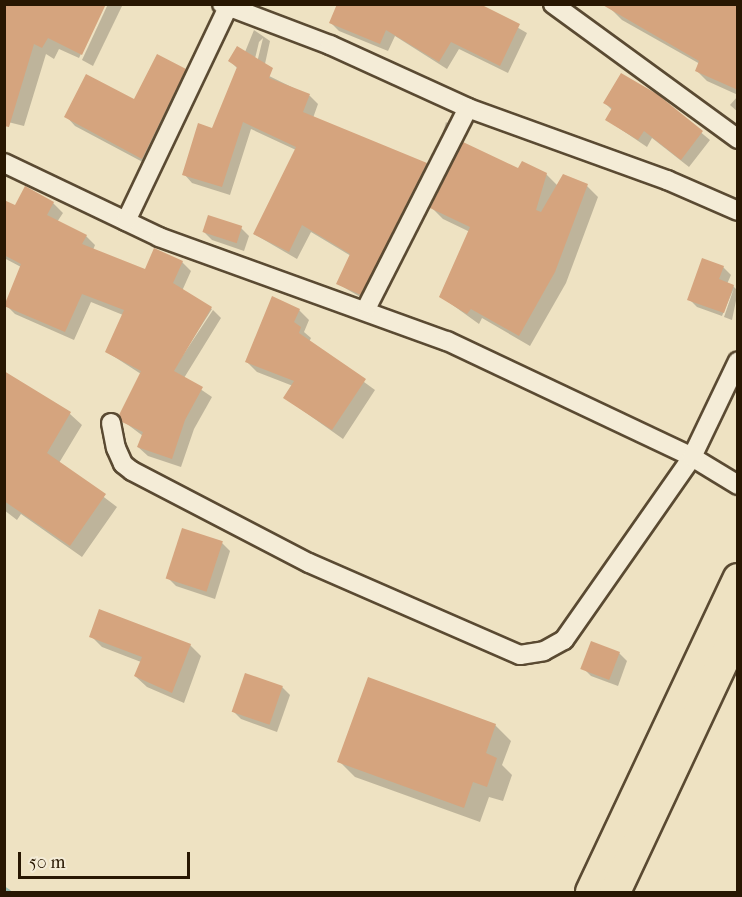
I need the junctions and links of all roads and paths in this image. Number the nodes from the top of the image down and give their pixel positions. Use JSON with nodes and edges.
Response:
{"nodes":[{"id":1,"x":553,"y":4,"type":"edge"},
{"id":2,"x":225,"y":6,"type":"edge"},
{"id":3,"x":468,"y":108,"type":"junction"},
{"id":4,"x":738,"y":139,"type":"edge"},
{"id":5,"x":4,"y":163,"type":"edge"},
{"id":6,"x":738,"y":211,"type":"edge"},
{"id":7,"x":126,"y":221,"type":"junction"},
{"id":8,"x":366,"y":309,"type":"junction"},
{"id":9,"x":738,"y":361,"type":"edge"},
{"id":10,"x":111,"y":423,"type":"dead end"},
{"id":11,"x":692,"y":457,"type":"junction"},
{"id":12,"x":738,"y":485,"type":"edge"},
{"id":13,"x":738,"y":579,"type":"edge"},
{"id":14,"x":738,"y":629,"type":"edge"},
{"id":15,"x":591,"y":892,"type":"edge"},
{"id":16,"x":615,"y":892,"type":"edge"}],
"edges":[{"from":1,"to":4,"type":"street"},
{"from":2,"to":3,"type":"street"},
{"from":2,"to":7,"type":"street"},
{"from":3,"to":6,"type":"street"},
{"from":3,"to":8,"type":"street"},
{"from":5,"to":7,"type":"street"},
{"from":7,"to":8,"type":"street"},
{"from":8,"to":11,"type":"street"},
{"from":9,"to":11,"type":"street"},
{"from":10,"to":11,"type":"street"},
{"from":11,"to":12,"type":"street"},
{"from":13,"to":15,"type":"main road"},
{"from":14,"to":16,"type":"main road"}]}
